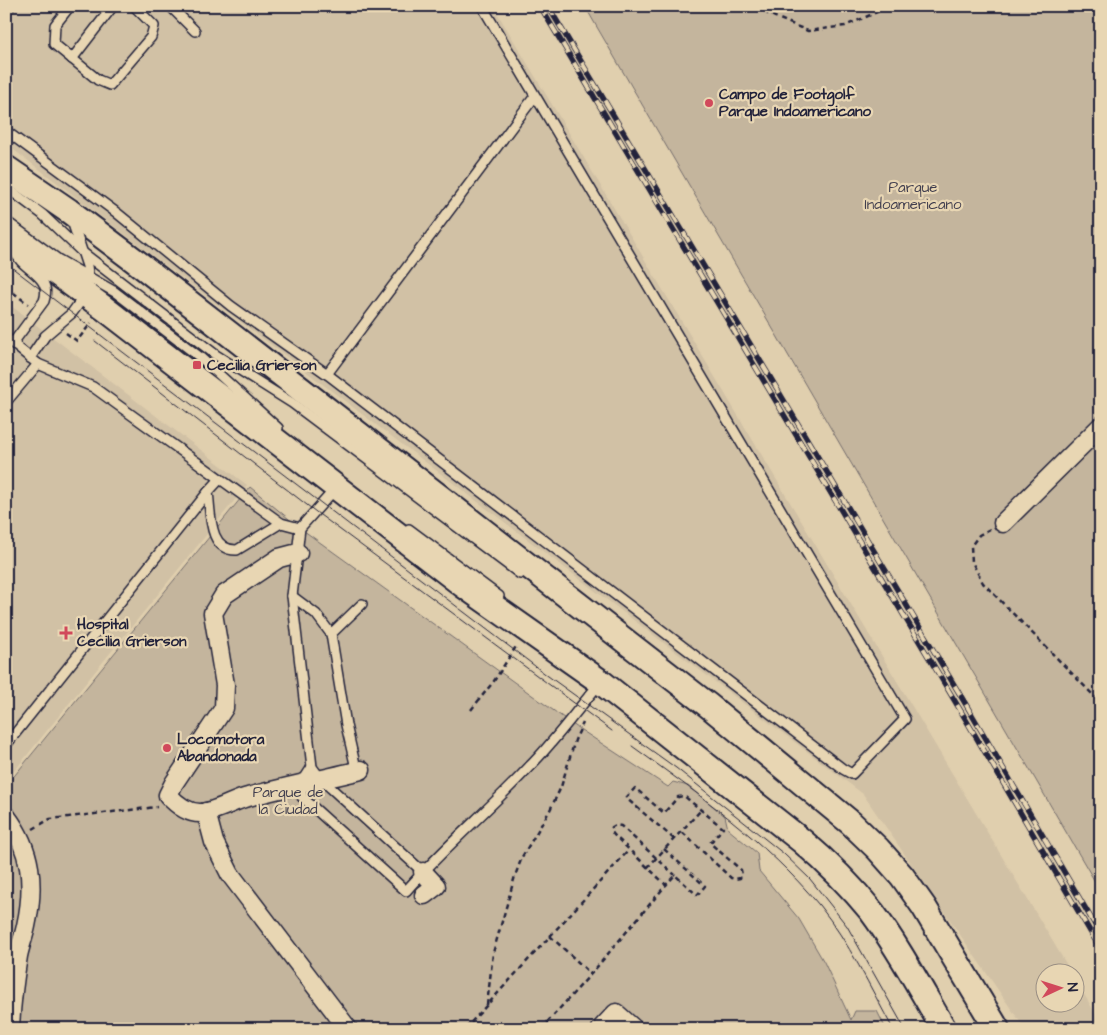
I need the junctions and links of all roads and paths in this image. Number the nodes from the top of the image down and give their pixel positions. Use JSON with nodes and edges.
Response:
{"nodes":[{"id":1,"x":10,"y":6,"type":"edge"},
{"id":2,"x":70,"y":6,"type":"edge"},
{"id":3,"x":113,"y":6,"type":"edge"},
{"id":4,"x":134,"y":6,"type":"edge"},
{"id":5,"x":170,"y":6,"type":"edge"},
{"id":6,"x":482,"y":6,"type":"edge"},
{"id":7,"x":757,"y":6,"type":"edge"},
{"id":8,"x":891,"y":6,"type":"edge"},
{"id":9,"x":6,"y":10,"type":"edge"},
{"id":10,"x":196,"y":31,"type":"dead end"},
{"id":11,"x":72,"y":59,"type":"junction"},
{"id":12,"x":535,"y":96,"type":"junction"},
{"id":13,"x":6,"y":131,"type":"edge"},
{"id":14,"x":6,"y":168,"type":"edge"},
{"id":15,"x":6,"y":187,"type":"edge"},
{"id":16,"x":68,"y":211,"type":"junction"},
{"id":17,"x":7,"y":232,"type":"edge"},
{"id":18,"x":82,"y":252,"type":"junction"},
{"id":19,"x":88,"y":286,"type":"junction"},
{"id":20,"x":6,"y":287,"type":"edge"},
{"id":21,"x":37,"y":310,"type":"junction"},
{"id":22,"x":9,"y":341,"type":"edge"},
{"id":23,"x":30,"y":358,"type":"junction"},
{"id":24,"x":38,"y":364,"type":"junction"},
{"id":25,"x":327,"y":374,"type":"junction"},
{"id":26,"x":6,"y":402,"type":"edge"},
{"id":27,"x":1101,"y":426,"type":"edge"},
{"id":28,"x":283,"y":432,"type":"dead end"},
{"id":29,"x":220,"y":479,"type":"junction"},
{"id":30,"x":336,"y":488,"type":"junction"},
{"id":31,"x":208,"y":492,"type":"junction"},
{"id":32,"x":281,"y":523,"type":"junction"},
{"id":33,"x":1002,"y":523,"type":"joint"},
{"id":34,"x":405,"y":526,"type":"dead end"},
{"id":35,"x":300,"y":528,"type":"junction"},
{"id":36,"x":298,"y":553,"type":"junction"},
{"id":37,"x":530,"y":582,"type":"dead end"},
{"id":38,"x":292,"y":596,"type":"junction"},
{"id":39,"x":507,"y":602,"type":"dead end"},
{"id":40,"x":362,"y":604,"type":"dead end"},
{"id":41,"x":529,"y":620,"type":"dead end"},
{"id":42,"x":331,"y":634,"type":"junction"},
{"id":43,"x":521,"y":640,"type":"dead end"},
{"id":44,"x":610,"y":641,"type":"dead end"},
{"id":45,"x":601,"y":682,"type":"junction"},
{"id":46,"x":1101,"y":704,"type":"edge"},
{"id":47,"x":709,"y":706,"type":"junction"},
{"id":48,"x":471,"y":710,"type":"dead end"},
{"id":49,"x":584,"y":721,"type":"dead end"},
{"id":50,"x":6,"y":744,"type":"edge"},
{"id":51,"x":362,"y":770,"type":"joint"},
{"id":52,"x":317,"y":773,"type":"junction"},
{"id":53,"x":301,"y":784,"type":"junction"},
{"id":54,"x":178,"y":805,"type":"junction"},
{"id":55,"x":702,"y":810,"type":"junction"},
{"id":56,"x":206,"y":812,"type":"junction"},
{"id":57,"x":6,"y":816,"type":"edge"},
{"id":58,"x":681,"y":831,"type":"junction"},
{"id":59,"x":20,"y":836,"type":"junction"},
{"id":60,"x":674,"y":839,"type":"junction"},
{"id":61,"x":664,"y":849,"type":"junction"},
{"id":62,"x":629,"y":850,"type":"junction"},
{"id":63,"x":656,"y":858,"type":"junction"},
{"id":64,"x":647,"y":868,"type":"junction"},
{"id":65,"x":423,"y":872,"type":"junction"},
{"id":66,"x":675,"y":875,"type":"junction"},
{"id":67,"x":666,"y":885,"type":"junction"},
{"id":68,"x":424,"y":895,"type":"dead end"},
{"id":69,"x":550,"y":936,"type":"junction"},
{"id":70,"x":592,"y":974,"type":"junction"},
{"id":71,"x":487,"y":1004,"type":"junction"},
{"id":72,"x":10,"y":1029,"type":"edge"},
{"id":73,"x":348,"y":1029,"type":"edge"},
{"id":74,"x":465,"y":1029,"type":"edge"},
{"id":75,"x":541,"y":1029,"type":"edge"},
{"id":76,"x":601,"y":1029,"type":"edge"},
{"id":77,"x":634,"y":1029,"type":"edge"},
{"id":78,"x":944,"y":1029,"type":"edge"},
{"id":79,"x":997,"y":1029,"type":"edge"}],
"edges":[{"from":1,"to":9,"type":"lane"},
{"from":2,"to":11,"type":"lane"},
{"from":3,"to":11,"type":"lane"},
{"from":4,"to":11,"type":"lane"},
{"from":5,"to":10,"type":"lane"},
{"from":6,"to":12,"type":"lane"},
{"from":7,"to":8,"type":"path"},
{"from":12,"to":25,"type":"lane"},
{"from":12,"to":25,"type":"lane"},
{"from":13,"to":25,"type":"lane"},
{"from":14,"to":16,"type":"main road"},
{"from":15,"to":18,"type":"lane"},
{"from":16,"to":18,"type":"lane"},
{"from":16,"to":47,"type":"main road"},
{"from":17,"to":19,"type":"main road"},
{"from":17,"to":21,"type":"lane"},
{"from":18,"to":19,"type":"lane"},
{"from":18,"to":37,"type":"lane"},
{"from":19,"to":23,"type":"lane"},
{"from":19,"to":28,"type":"lane"},
{"from":19,"to":30,"type":"main road"},
{"from":20,"to":21,"type":"path"},
{"from":21,"to":22,"type":"lane"},
{"from":22,"to":23,"type":"lane"},
{"from":23,"to":24,"type":"lane"},
{"from":24,"to":26,"type":"lane"},
{"from":24,"to":29,"type":"lane"},
{"from":27,"to":33,"type":"street"},
{"from":29,"to":31,"type":"lane"},
{"from":29,"to":32,"type":"lane"},
{"from":30,"to":35,"type":"lane"},
{"from":30,"to":45,"type":"main road"},
{"from":31,"to":32,"type":"lane"},
{"from":31,"to":50,"type":"lane"},
{"from":32,"to":35,"type":"lane"},
{"from":33,"to":46,"type":"path"},
{"from":34,"to":39,"type":"lane"},
{"from":35,"to":36,"type":"lane"},
{"from":36,"to":38,"type":"lane"},
{"from":36,"to":54,"type":"street"},
{"from":38,"to":42,"type":"lane"},
{"from":38,"to":52,"type":"lane"},
{"from":40,"to":42,"type":"lane"},
{"from":41,"to":45,"type":"lane"},
{"from":42,"to":51,"type":"lane"},
{"from":43,"to":48,"type":"path"},
{"from":44,"to":47,"type":"lane"},
{"from":45,"to":65,"type":"lane"},
{"from":45,"to":78,"type":"main road"},
{"from":47,"to":79,"type":"main road"},
{"from":49,"to":71,"type":"path"},
{"from":51,"to":52,"type":"street"},
{"from":52,"to":53,"type":"street"},
{"from":52,"to":65,"type":"lane"},
{"from":53,"to":56,"type":"street"},
{"from":53,"to":65,"type":"lane"},
{"from":54,"to":56,"type":"street"},
{"from":54,"to":59,"type":"path"},
{"from":55,"to":58,"type":"path"},
{"from":55,"to":58,"type":"path"},
{"from":55,"to":60,"type":"path"},
{"from":56,"to":73,"type":"street"},
{"from":57,"to":59,"type":"street"},
{"from":58,"to":60,"type":"path"},
{"from":59,"to":72,"type":"street"},
{"from":60,"to":61,"type":"path"},
{"from":61,"to":63,"type":"path"},
{"from":61,"to":66,"type":"path"},
{"from":62,"to":63,"type":"path"},
{"from":62,"to":64,"type":"path"},
{"from":62,"to":69,"type":"path"},
{"from":63,"to":64,"type":"path"},
{"from":63,"to":66,"type":"path"},
{"from":64,"to":67,"type":"path"},
{"from":65,"to":68,"type":"street"},
{"from":66,"to":67,"type":"path"},
{"from":67,"to":70,"type":"path"},
{"from":69,"to":70,"type":"path"},
{"from":69,"to":71,"type":"path"},
{"from":70,"to":75,"type":"path"},
{"from":71,"to":74,"type":"path"},
{"from":76,"to":77,"type":"street"}]}
